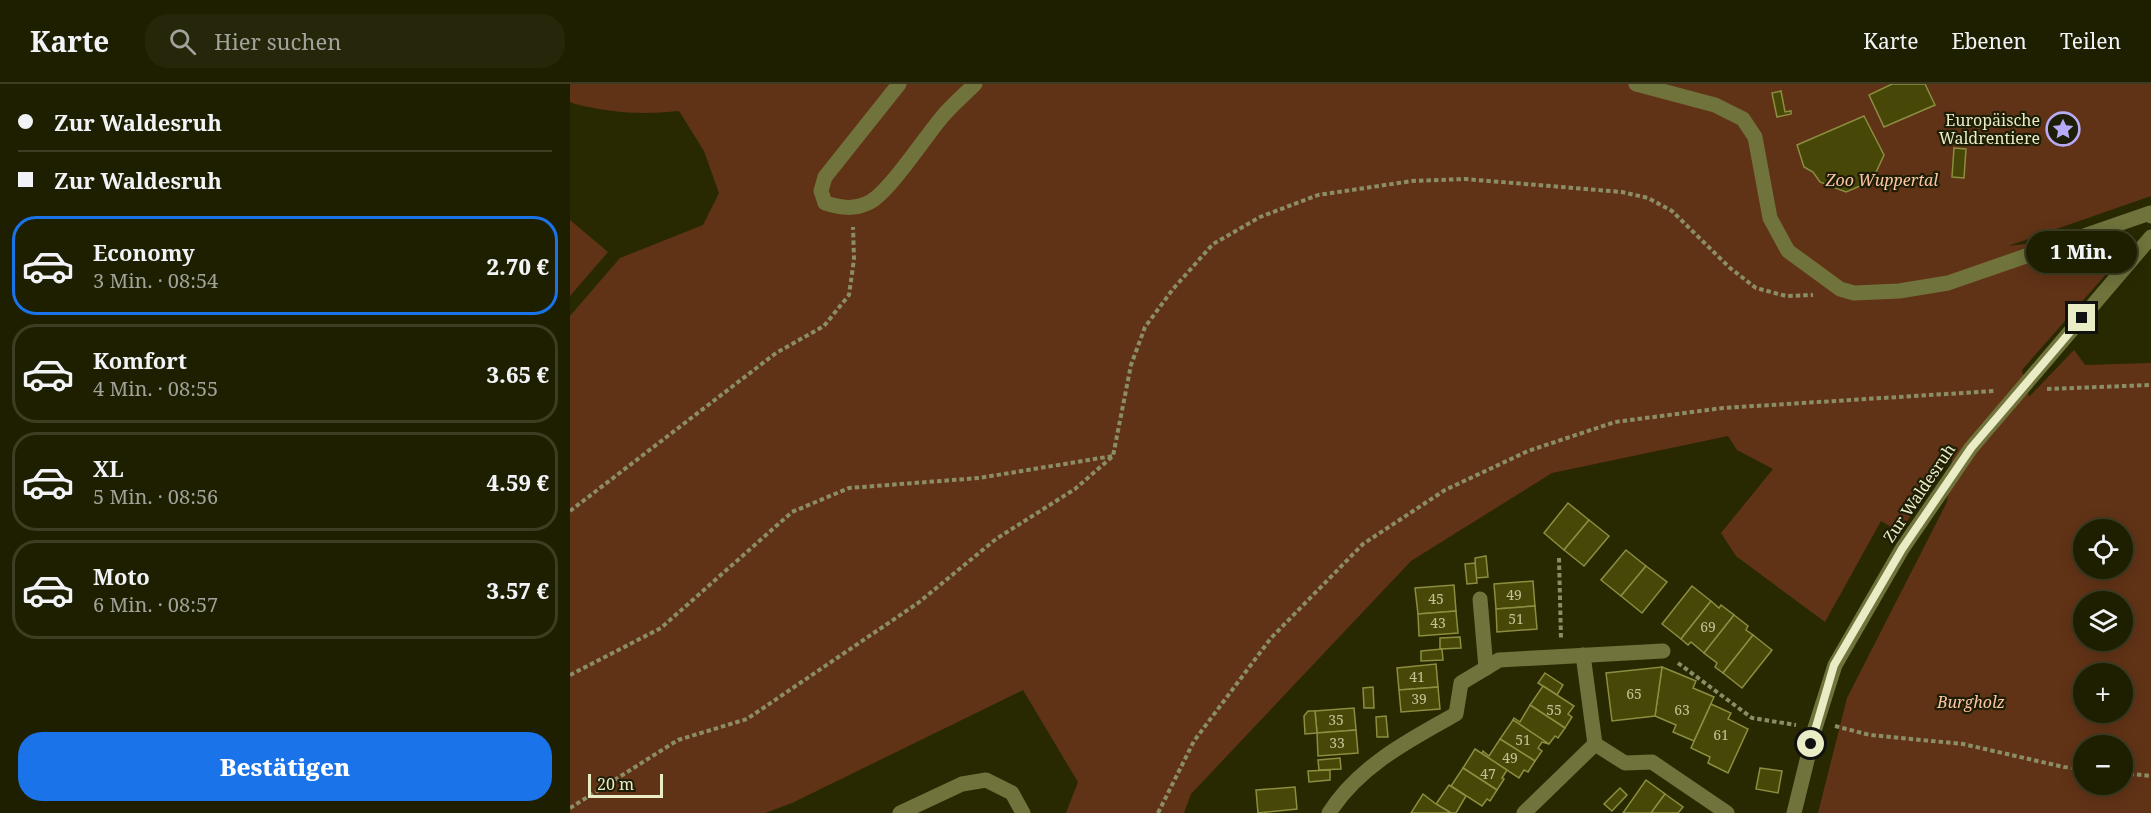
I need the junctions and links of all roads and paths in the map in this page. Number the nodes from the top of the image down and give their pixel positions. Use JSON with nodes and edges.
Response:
{"nodes":[{"id":1,"x":899,"y":84,"type":"edge"},
{"id":2,"x":975,"y":84,"type":"edge"},
{"id":3,"x":1636,"y":84,"type":"edge"},
{"id":4,"x":852,"y":208,"type":"junction"},
{"id":5,"x":2150,"y":215,"type":"edge"},
{"id":6,"x":2151,"y":237,"type":"edge"},
{"id":7,"x":1840,"y":289,"type":"junction"},
{"id":8,"x":2151,"y":386,"type":"edge"},
{"id":9,"x":2022,"y":389,"type":"junction"},
{"id":10,"x":1113,"y":456,"type":"junction"},
{"id":11,"x":570,"y":511,"type":"edge"},
{"id":12,"x":1559,"y":558,"type":"dead end"},
{"id":13,"x":1480,"y":598,"type":"dead end"},
{"id":14,"x":1663,"y":651,"type":"joint"},
{"id":15,"x":1583,"y":655,"type":"junction"},
{"id":16,"x":1562,"y":657,"type":"junction"},
{"id":17,"x":1486,"y":668,"type":"junction"},
{"id":18,"x":570,"y":675,"type":"edge"},
{"id":19,"x":1817,"y":721,"type":"junction"},
{"id":20,"x":1787,"y":723,"type":"dead end"},
{"id":21,"x":1595,"y":744,"type":"junction"},
{"id":22,"x":2073,"y":768,"type":"edge"},
{"id":23,"x":2133,"y":774,"type":"edge"},
{"id":24,"x":2151,"y":776,"type":"edge"},
{"id":25,"x":570,"y":808,"type":"edge"},
{"id":26,"x":900,"y":813,"type":"edge"},
{"id":27,"x":1023,"y":813,"type":"edge"},
{"id":28,"x":1158,"y":813,"type":"edge"},
{"id":29,"x":1329,"y":813,"type":"edge"},
{"id":30,"x":1524,"y":813,"type":"edge"},
{"id":31,"x":1727,"y":813,"type":"edge"},
{"id":32,"x":1794,"y":813,"type":"edge"}],
"edges":[{"from":1,"to":4,"type":"street"},
{"from":2,"to":4,"type":"street"},
{"from":3,"to":7,"type":"street"},
{"from":4,"to":11,"type":"path"},
{"from":5,"to":7,"type":"street"},
{"from":6,"to":9,"type":"street","name":"Zur Waldesruh"},
{"from":7,"to":10,"type":"path"},
{"from":8,"to":9,"type":"path"},
{"from":9,"to":19,"type":"street","name":"Zur Waldesruh"},
{"from":9,"to":28,"type":"path"},
{"from":10,"to":18,"type":"path"},
{"from":10,"to":25,"type":"path"},
{"from":12,"to":16,"type":"path"},
{"from":13,"to":17,"type":"street"},
{"from":14,"to":15,"type":"street"},
{"from":14,"to":20,"type":"path"},
{"from":15,"to":16,"type":"street"},
{"from":15,"to":21,"type":"street"},
{"from":16,"to":17,"type":"street"},
{"from":17,"to":29,"type":"street"},
{"from":19,"to":22,"type":"path"},
{"from":19,"to":32,"type":"street","name":"Zur Waldesruh"},
{"from":21,"to":30,"type":"street"},
{"from":21,"to":31,"type":"street"},
{"from":23,"to":24,"type":"path"},
{"from":26,"to":27,"type":"street"}]}
